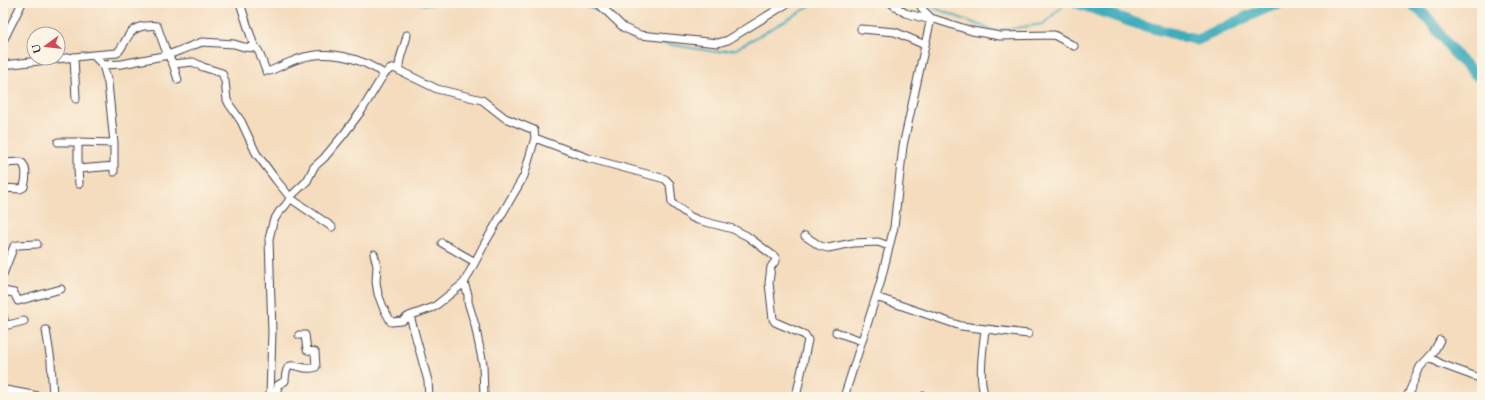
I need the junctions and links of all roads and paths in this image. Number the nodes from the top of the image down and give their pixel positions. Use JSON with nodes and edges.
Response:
{"nodes":[{"id":1,"x":22,"y":3,"type":"edge"},
{"id":2,"x":240,"y":3,"type":"edge"},
{"id":3,"x":597,"y":3,"type":"edge"},
{"id":4,"x":788,"y":3,"type":"edge"},
{"id":5,"x":891,"y":3,"type":"edge"},
{"id":6,"x":919,"y":4,"type":"edge"},
{"id":7,"x":931,"y":19,"type":"junction"},
{"id":8,"x":861,"y":29,"type":"dead end"},
{"id":9,"x":407,"y":35,"type":"dead end"},
{"id":10,"x":3,"y":41,"type":"edge"},
{"id":11,"x":925,"y":45,"type":"junction"},
{"id":12,"x":1074,"y":46,"type":"dead end"},
{"id":13,"x":255,"y":48,"type":"junction"},
{"id":14,"x":93,"y":55,"type":"junction"},
{"id":15,"x":168,"y":55,"type":"junction"},
{"id":16,"x":74,"y":58,"type":"junction"},
{"id":17,"x":174,"y":64,"type":"junction"},
{"id":18,"x":3,"y":65,"type":"edge"},
{"id":19,"x":103,"y":65,"type":"junction"},
{"id":20,"x":399,"y":70,"type":"junction"},
{"id":21,"x":384,"y":74,"type":"junction"},
{"id":22,"x":178,"y":80,"type":"dead end"},
{"id":23,"x":76,"y":99,"type":"dead end"},
{"id":24,"x":535,"y":138,"type":"junction"},
{"id":25,"x":58,"y":142,"type":"dead end"},
{"id":26,"x":78,"y":142,"type":"junction"},
{"id":27,"x":114,"y":143,"type":"junction"},
{"id":28,"x":3,"y":163,"type":"edge"},
{"id":29,"x":78,"y":169,"type":"junction"},
{"id":30,"x":79,"y":184,"type":"dead end"},
{"id":31,"x":3,"y":188,"type":"edge"},
{"id":32,"x":290,"y":197,"type":"junction"},
{"id":33,"x":332,"y":227,"type":"dead end"},
{"id":34,"x":805,"y":236,"type":"dead end"},
{"id":35,"x":442,"y":243,"type":"dead end"},
{"id":36,"x":37,"y":244,"type":"dead end"},
{"id":37,"x":889,"y":246,"type":"junction"},
{"id":38,"x":374,"y":254,"type":"dead end"},
{"id":39,"x":475,"y":262,"type":"junction"},
{"id":40,"x":3,"y":274,"type":"edge"},
{"id":41,"x":464,"y":283,"type":"junction"},
{"id":42,"x":61,"y":289,"type":"dead end"},
{"id":43,"x":3,"y":291,"type":"edge"},
{"id":44,"x":876,"y":297,"type":"junction"},
{"id":45,"x":3,"y":316,"type":"edge"},
{"id":46,"x":410,"y":316,"type":"junction"},
{"id":47,"x":24,"y":321,"type":"dead end"},
{"id":48,"x":985,"y":329,"type":"junction"},
{"id":49,"x":46,"y":330,"type":"dead end"},
{"id":50,"x":836,"y":332,"type":"dead end"},
{"id":51,"x":1028,"y":334,"type":"dead end"},
{"id":52,"x":299,"y":335,"type":"dead end"},
{"id":53,"x":1440,"y":340,"type":"dead end"},
{"id":54,"x":862,"y":341,"type":"junction"},
{"id":55,"x":1429,"y":357,"type":"junction"},
{"id":56,"x":1482,"y":379,"type":"edge"},
{"id":57,"x":3,"y":391,"type":"edge"},
{"id":58,"x":17,"y":395,"type":"edge"},
{"id":59,"x":35,"y":397,"type":"edge"},
{"id":60,"x":53,"y":397,"type":"edge"},
{"id":61,"x":270,"y":397,"type":"edge"},
{"id":62,"x":276,"y":397,"type":"edge"},
{"id":63,"x":429,"y":397,"type":"edge"},
{"id":64,"x":484,"y":397,"type":"edge"},
{"id":65,"x":796,"y":397,"type":"edge"},
{"id":66,"x":844,"y":397,"type":"edge"},
{"id":67,"x":923,"y":397,"type":"edge"},
{"id":68,"x":927,"y":397,"type":"edge"},
{"id":69,"x":985,"y":397,"type":"edge"},
{"id":70,"x":1407,"y":397,"type":"edge"}],
"edges":[{"from":1,"to":10,"type":"street"},
{"from":2,"to":13,"type":"street"},
{"from":3,"to":4,"type":"street"},
{"from":5,"to":7,"type":"street"},
{"from":6,"to":7,"type":"street"},
{"from":7,"to":11,"type":"street"},
{"from":7,"to":12,"type":"street"},
{"from":8,"to":11,"type":"street"},
{"from":9,"to":20,"type":"street"},
{"from":11,"to":37,"type":"street"},
{"from":13,"to":15,"type":"street"},
{"from":13,"to":21,"type":"street"},
{"from":14,"to":15,"type":"street"},
{"from":14,"to":16,"type":"street"},
{"from":14,"to":19,"type":"street"},
{"from":15,"to":17,"type":"street"},
{"from":15,"to":19,"type":"street"},
{"from":16,"to":18,"type":"street"},
{"from":16,"to":23,"type":"street"},
{"from":17,"to":22,"type":"street"},
{"from":17,"to":32,"type":"street"},
{"from":19,"to":27,"type":"street"},
{"from":20,"to":21,"type":"street"},
{"from":20,"to":24,"type":"street"},
{"from":21,"to":32,"type":"street"},
{"from":24,"to":39,"type":"street"},
{"from":24,"to":65,"type":"street"},
{"from":25,"to":26,"type":"street"},
{"from":26,"to":27,"type":"street"},
{"from":26,"to":29,"type":"street"},
{"from":27,"to":29,"type":"street"},
{"from":28,"to":31,"type":"street"},
{"from":29,"to":30,"type":"street"},
{"from":32,"to":33,"type":"street"},
{"from":32,"to":61,"type":"street"},
{"from":34,"to":37,"type":"street"},
{"from":35,"to":39,"type":"street"},
{"from":36,"to":40,"type":"street"},
{"from":37,"to":44,"type":"street"},
{"from":38,"to":46,"type":"street"},
{"from":39,"to":41,"type":"street"},
{"from":41,"to":46,"type":"street"},
{"from":41,"to":64,"type":"street"},
{"from":42,"to":43,"type":"street"},
{"from":44,"to":48,"type":"street"},
{"from":44,"to":54,"type":"street"},
{"from":45,"to":47,"type":"street"},
{"from":46,"to":63,"type":"street"},
{"from":48,"to":51,"type":"street"},
{"from":48,"to":69,"type":"street"},
{"from":49,"to":60,"type":"street"},
{"from":50,"to":54,"type":"street"},
{"from":52,"to":62,"type":"street"},
{"from":53,"to":55,"type":"street"},
{"from":54,"to":66,"type":"street"},
{"from":55,"to":56,"type":"street"},
{"from":55,"to":70,"type":"street"},
{"from":57,"to":58,"type":"main road"},
{"from":58,"to":59,"type":"main road"},
{"from":67,"to":68,"type":"street"}]}
